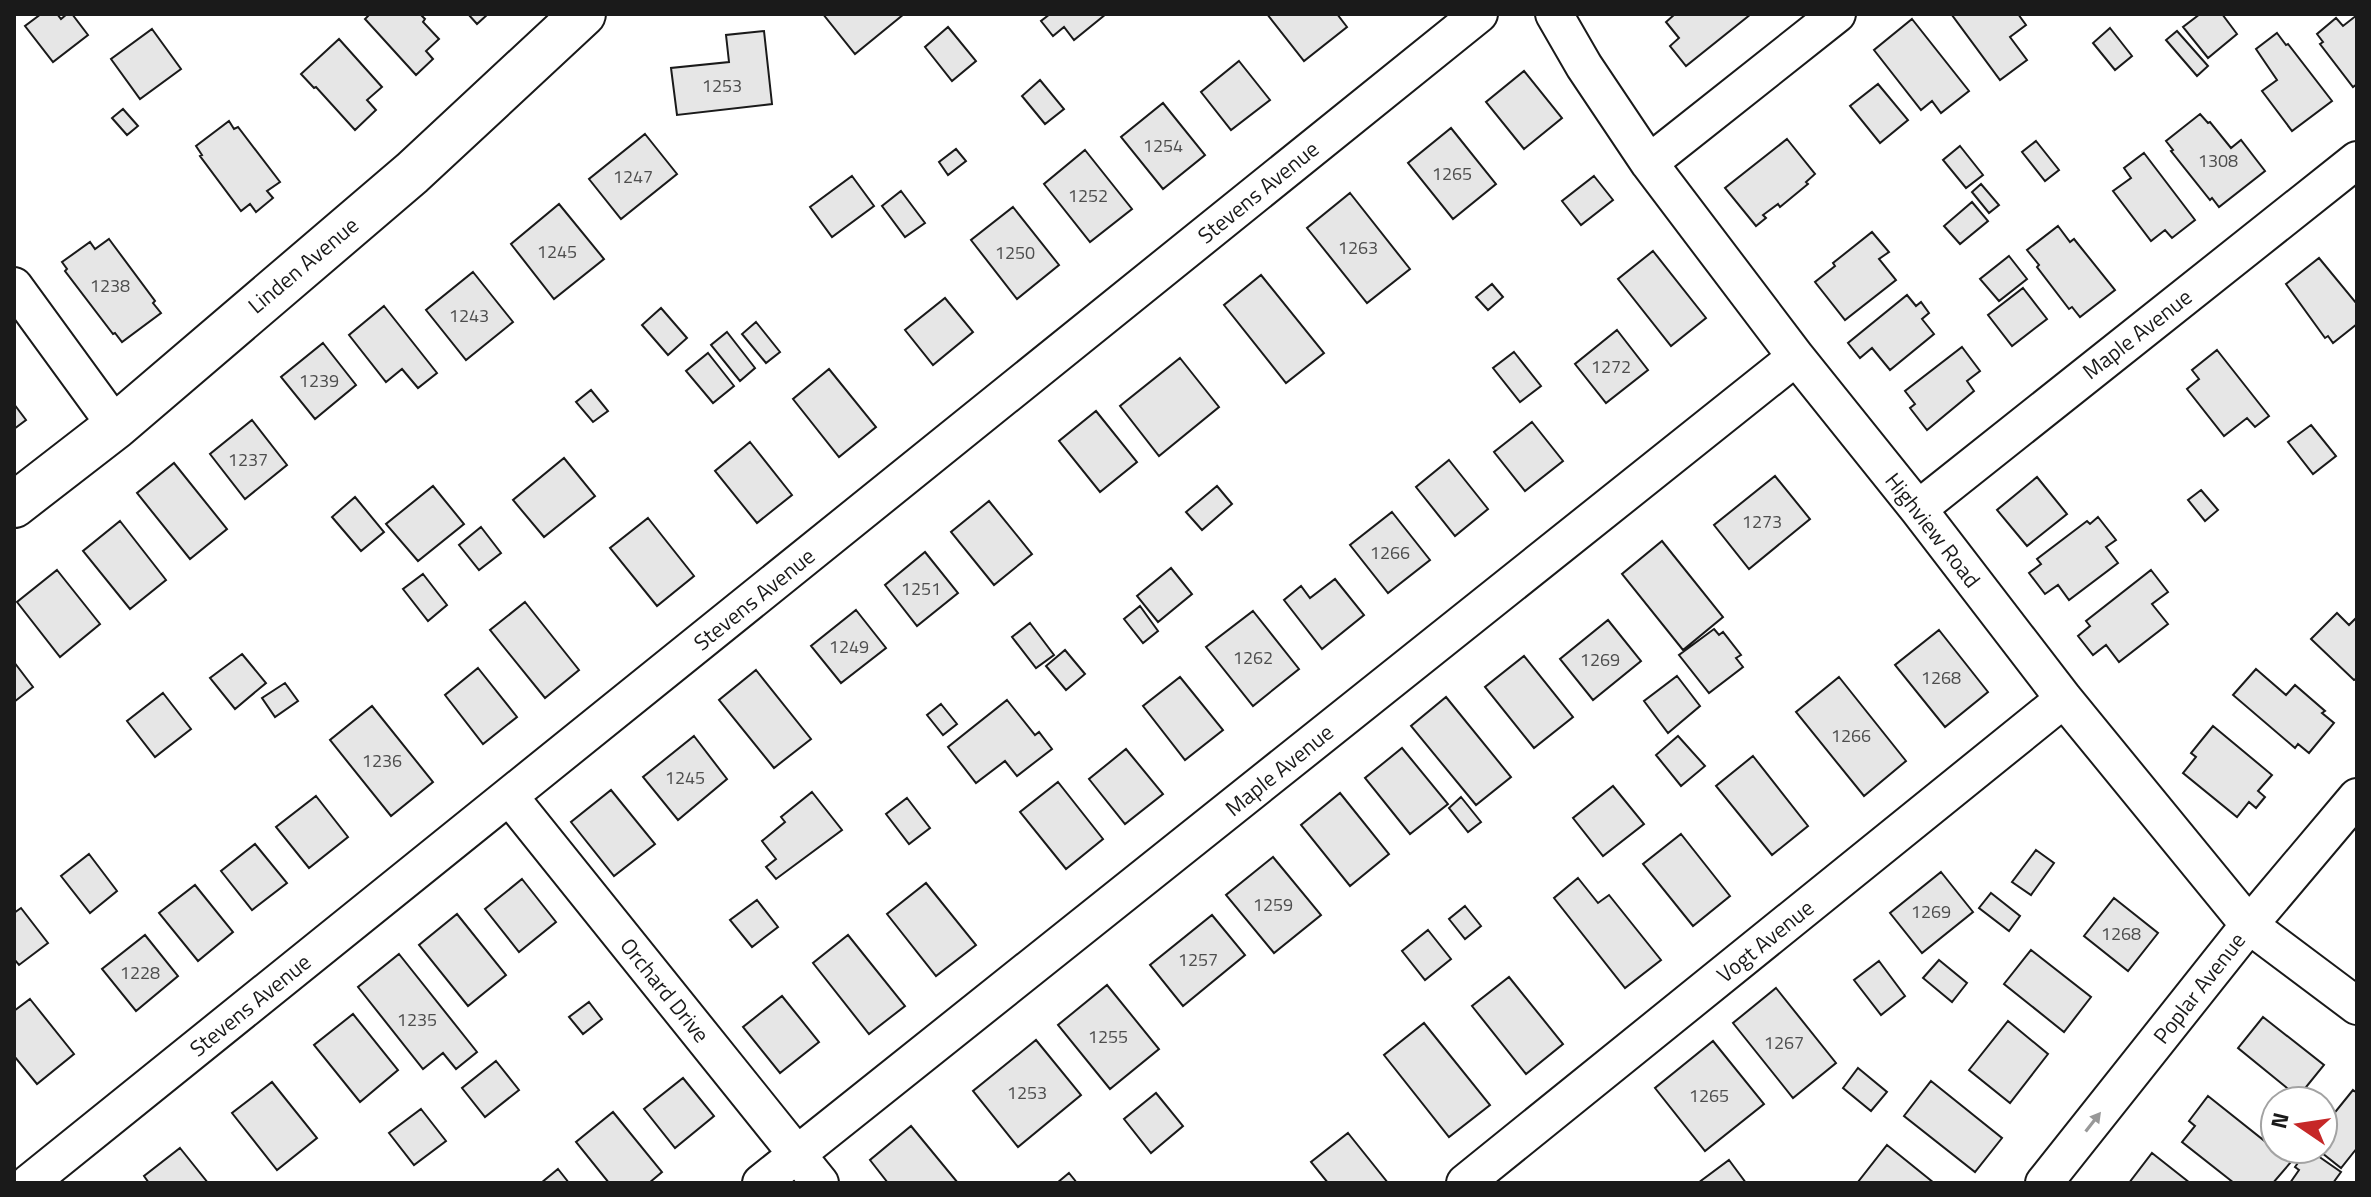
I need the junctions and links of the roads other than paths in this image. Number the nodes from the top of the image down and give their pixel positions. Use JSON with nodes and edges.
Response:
{"nodes":[{"id":1,"x":583,"y":14,"type":"edge"},
{"id":2,"x":1479,"y":14,"type":"edge"},
{"id":3,"x":1554,"y":14,"type":"edge"},
{"id":4,"x":1837,"y":14,"type":"edge"},
{"id":5,"x":2357,"y":160,"type":"edge"},
{"id":6,"x":1649,"y":163,"type":"junction"},
{"id":7,"x":14,"y":286,"type":"edge"},
{"id":8,"x":1796,"y":357,"type":"junction"},
{"id":9,"x":116,"y":426,"type":"junction"},
{"id":10,"x":14,"y":505,"type":"edge"},
{"id":11,"x":1918,"y":509,"type":"junction"},
{"id":12,"x":2064,"y":699,"type":"junction"},
{"id":13,"x":509,"y":796,"type":"junction"},
{"id":14,"x":2357,"y":797,"type":"edge"},
{"id":15,"x":2249,"y":925,"type":"junction"},
{"id":16,"x":2357,"y":1006,"type":"edge"},
{"id":17,"x":797,"y":1154,"type":"junction"},
{"id":18,"x":29,"y":1183,"type":"edge"},
{"id":19,"x":761,"y":1183,"type":"edge"},
{"id":20,"x":820,"y":1183,"type":"edge"},
{"id":21,"x":1465,"y":1183,"type":"edge"},
{"id":22,"x":2044,"y":1183,"type":"edge"}],
"edges":[{"from":1,"to":9,"type":"street","name":"Linden Avenue"},
{"from":2,"to":13,"type":"street","name":"Stevens Avenue"},
{"from":3,"to":6,"type":"street","name":"Highview Road"},
{"from":4,"to":6,"type":"street"},
{"from":5,"to":11,"type":"street","name":"Maple Avenue"},
{"from":6,"to":8,"type":"street","name":"Highview Road"},
{"from":7,"to":9,"type":"street"},
{"from":8,"to":11,"type":"street","name":"Highview Road"},
{"from":8,"to":17,"type":"street","name":"Maple Avenue"},
{"from":9,"to":10,"type":"street","name":"Linden Avenue"},
{"from":11,"to":12,"type":"street","name":"Highview Road"},
{"from":12,"to":15,"type":"street","name":"Highview Road"},
{"from":12,"to":21,"type":"street","name":"Vogt Avenue"},
{"from":13,"to":17,"type":"street","name":"Orchard Drive"},
{"from":13,"to":18,"type":"street","name":"Stevens Avenue"},
{"from":14,"to":15,"type":"street","name":"Poplar Avenue"},
{"from":15,"to":16,"type":"street","name":"Highview Road"},
{"from":22,"to":15,"type":"street","name":"Poplar Avenue","one_way":true},
{"from":17,"to":19,"type":"street","name":"Maple Avenue"},
{"from":17,"to":20,"type":"street","name":"Orchard Drive"}]}
